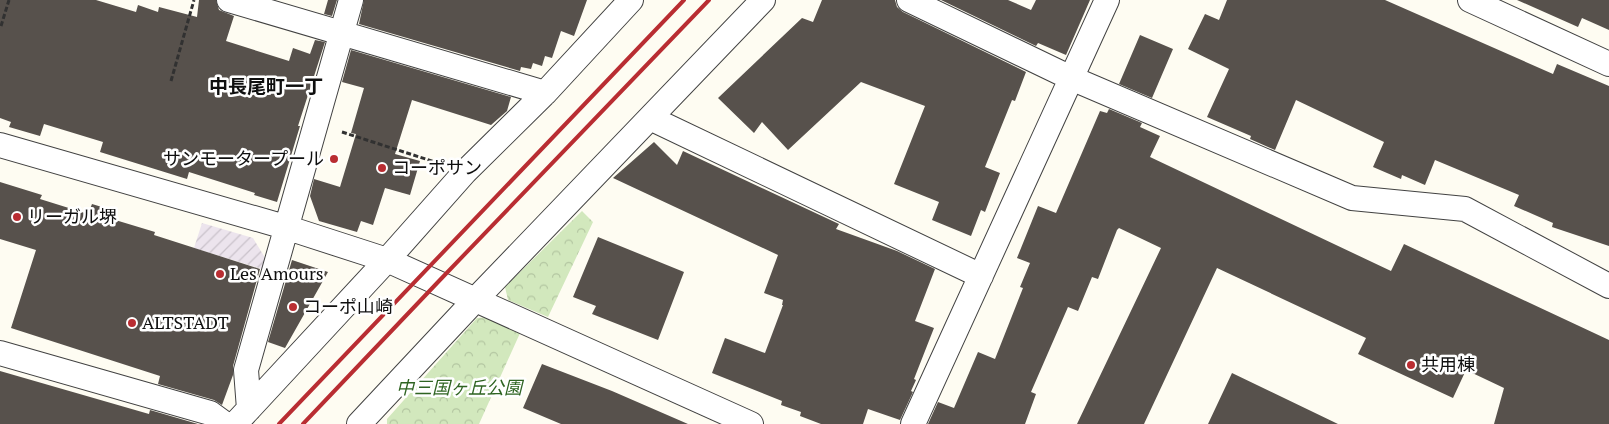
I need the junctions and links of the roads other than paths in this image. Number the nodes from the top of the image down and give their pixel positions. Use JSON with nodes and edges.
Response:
{"nodes":[{"id":1,"x":229,"y":0,"type":"edge"},
{"id":2,"x":350,"y":0,"type":"edge"},
{"id":3,"x":631,"y":0,"type":"edge"},
{"id":4,"x":764,"y":0,"type":"edge"},
{"id":5,"x":909,"y":0,"type":"edge"},
{"id":6,"x":1107,"y":0,"type":"edge"},
{"id":7,"x":1470,"y":0,"type":"edge"},
{"id":8,"x":341,"y":33,"type":"junction"},
{"id":9,"x":1609,"y":64,"type":"edge"},
{"id":10,"x":1071,"y":78,"type":"junction"},
{"id":11,"x":545,"y":93,"type":"junction"},
{"id":12,"x":650,"y":118,"type":"junction"},
{"id":13,"x":0,"y":145,"type":"edge"},
{"id":14,"x":285,"y":227,"type":"junction"},
{"id":15,"x":388,"y":260,"type":"junction"},
{"id":16,"x":981,"y":276,"type":"junction"},
{"id":17,"x":1609,"y":286,"type":"edge"},
{"id":18,"x":476,"y":299,"type":"junction"},
{"id":19,"x":0,"y":353,"type":"edge"},
{"id":20,"x":242,"y":416,"type":"edge"},
{"id":21,"x":225,"y":424,"type":"edge"},
{"id":22,"x":359,"y":424,"type":"edge"},
{"id":23,"x":751,"y":424,"type":"edge"},
{"id":24,"x":913,"y":424,"type":"edge"}],
"edges":[{"from":1,"to":8,"type":"street"},
{"from":2,"to":8,"type":"street"},
{"from":3,"to":11,"type":"street"},
{"from":4,"to":12,"type":"street"},
{"from":5,"to":10,"type":"street"},
{"from":6,"to":10,"type":"street"},
{"from":7,"to":9,"type":"street"},
{"from":8,"to":11,"type":"street"},
{"from":8,"to":14,"type":"street"},
{"from":10,"to":16,"type":"street"},
{"from":10,"to":17,"type":"street"},
{"from":11,"to":15,"type":"street"},
{"from":12,"to":16,"type":"street"},
{"from":12,"to":18,"type":"street"},
{"from":13,"to":14,"type":"street"},
{"from":14,"to":15,"type":"street"},
{"from":14,"to":20,"type":"street"},
{"from":15,"to":18,"type":"street"},
{"from":15,"to":20,"type":"street"},
{"from":16,"to":24,"type":"street"},
{"from":18,"to":22,"type":"street"},
{"from":18,"to":23,"type":"street"},
{"from":19,"to":21,"type":"street"}]}
